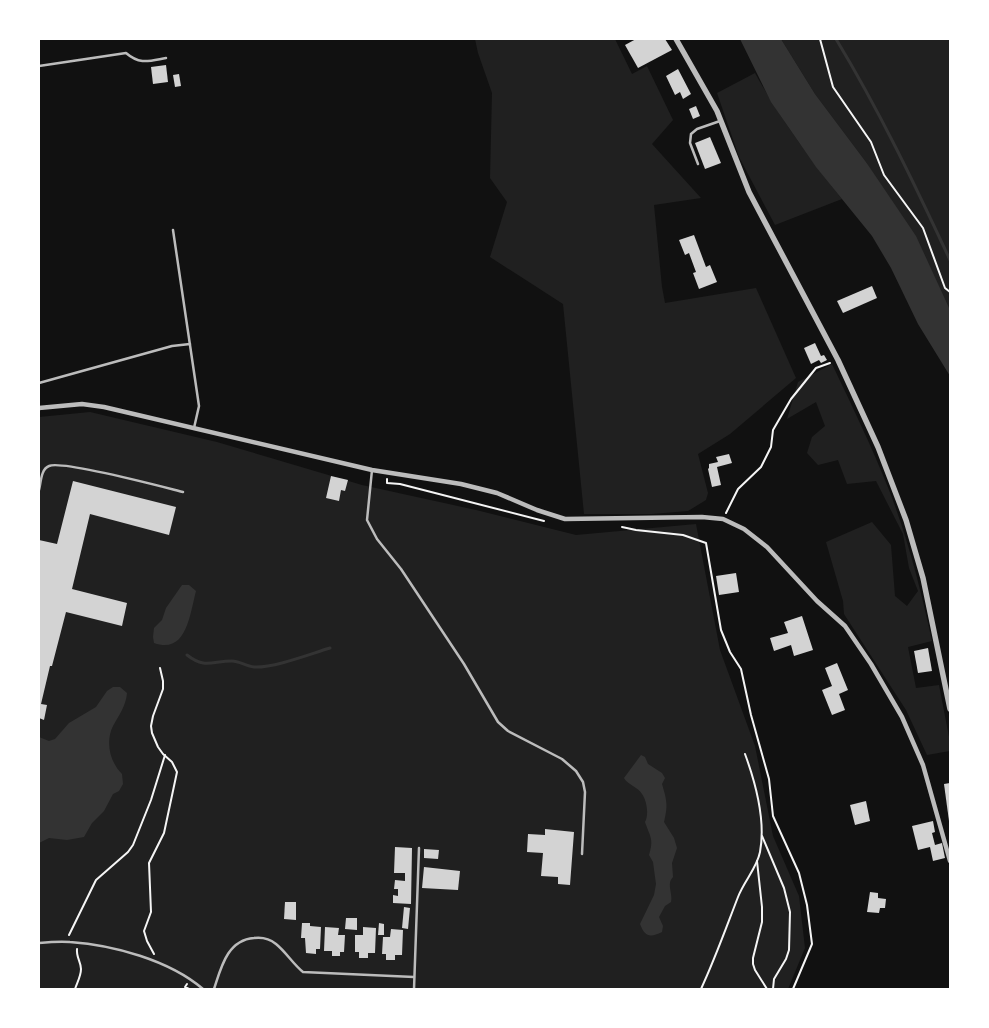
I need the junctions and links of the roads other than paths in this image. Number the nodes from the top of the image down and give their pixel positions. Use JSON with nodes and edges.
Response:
{"nodes":[{"id":1,"x":676,"y":39,"type":"edge"},
{"id":2,"x":166,"y":58,"type":"dead end"},
{"id":3,"x":39,"y":66,"type":"edge"},
{"id":4,"x":720,"y":121,"type":"junction"},
{"id":5,"x":698,"y":164,"type":"dead end"},
{"id":6,"x":172,"y":230,"type":"dead end"},
{"id":7,"x":190,"y":344,"type":"junction"},
{"id":8,"x":39,"y":383,"type":"edge"},
{"id":9,"x":39,"y":408,"type":"edge"},
{"id":10,"x":194,"y":428,"type":"junction"},
{"id":11,"x":372,"y":470,"type":"junction"},
{"id":12,"x":39,"y":471,"type":"edge"},
{"id":13,"x":43,"y":472,"type":"junction"},
{"id":14,"x":39,"y":490,"type":"edge"},
{"id":15,"x":183,"y":492,"type":"dead end"},
{"id":16,"x":950,"y":709,"type":"edge"},
{"id":17,"x":419,"y":848,"type":"dead end"},
{"id":18,"x":582,"y":854,"type":"dead end"},
{"id":19,"x":950,"y":861,"type":"edge"},
{"id":20,"x":39,"y":943,"type":"edge"},
{"id":21,"x":414,"y":977,"type":"junction"},
{"id":22,"x":203,"y":989,"type":"edge"},
{"id":23,"x":214,"y":989,"type":"edge"},
{"id":24,"x":414,"y":989,"type":"edge"}],
"edges":[{"from":1,"to":4,"type":"street"},
{"from":2,"to":3,"type":"lane"},
{"from":4,"to":5,"type":"lane"},
{"from":4,"to":16,"type":"street"},
{"from":6,"to":7,"type":"lane"},
{"from":7,"to":8,"type":"lane"},
{"from":7,"to":10,"type":"lane"},
{"from":9,"to":10,"type":"street"},
{"from":10,"to":11,"type":"street"},
{"from":11,"to":18,"type":"lane"},
{"from":11,"to":19,"type":"street"},
{"from":12,"to":13,"type":"lane"},
{"from":13,"to":14,"type":"lane"},
{"from":13,"to":15,"type":"lane"},
{"from":17,"to":21,"type":"lane"},
{"from":20,"to":22,"type":"lane"},
{"from":21,"to":23,"type":"lane"},
{"from":21,"to":24,"type":"lane"}]}
